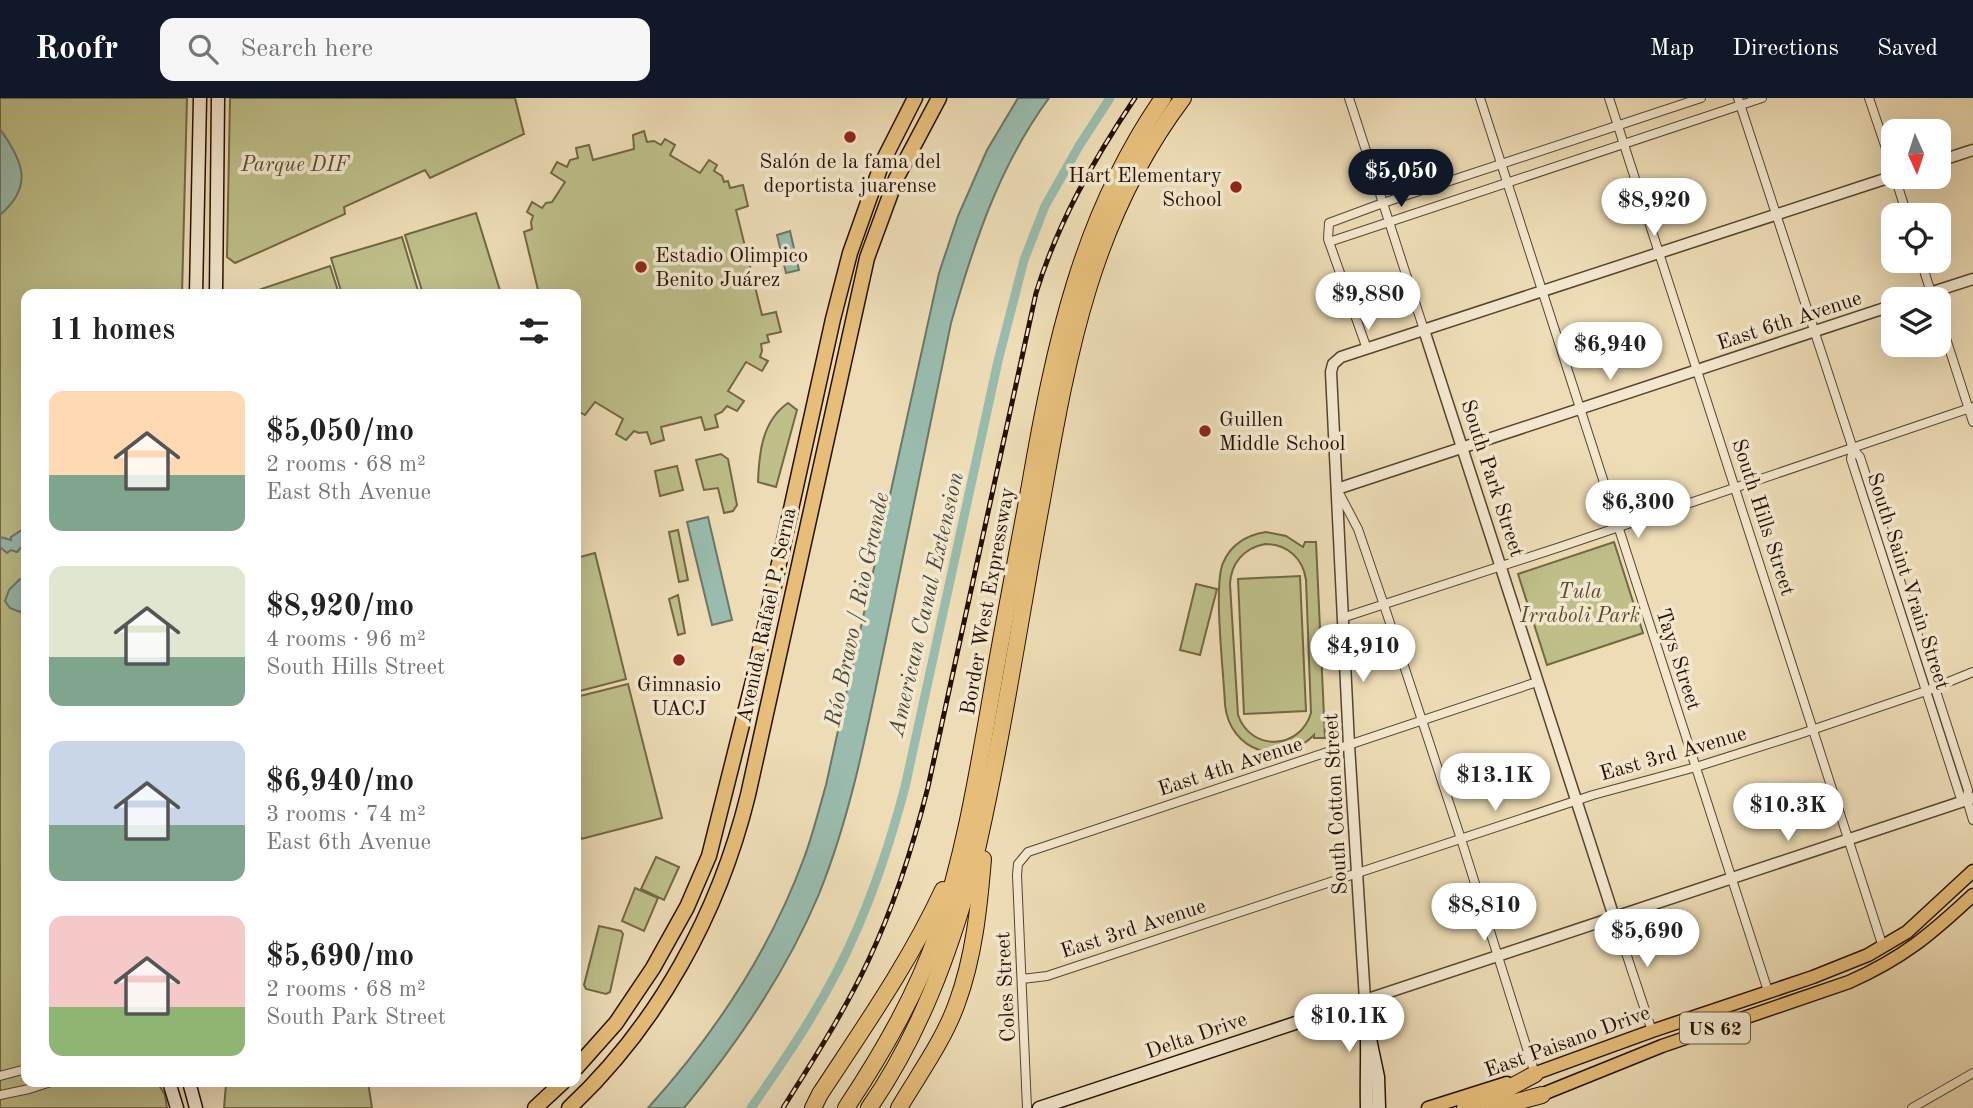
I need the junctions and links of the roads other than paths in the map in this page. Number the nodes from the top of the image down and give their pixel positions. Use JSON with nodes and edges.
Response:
{"nodes":[{"id":1,"x":200,"y":98,"type":"edge"},
{"id":2,"x":218,"y":98,"type":"edge"},
{"id":3,"x":915,"y":98,"type":"edge"},
{"id":4,"x":939,"y":98,"type":"edge"},
{"id":5,"x":1163,"y":98,"type":"edge"},
{"id":6,"x":1183,"y":98,"type":"edge"},
{"id":7,"x":1349,"y":98,"type":"edge"},
{"id":8,"x":1480,"y":98,"type":"edge"},
{"id":9,"x":1609,"y":98,"type":"edge"},
{"id":10,"x":1701,"y":98,"type":"edge"},
{"id":11,"x":1762,"y":98,"type":"edge"},
{"id":12,"x":1869,"y":98,"type":"edge"},
{"id":13,"x":1739,"y":102,"type":"edge"},
{"id":14,"x":1618,"y":125,"type":"junction"},
{"id":15,"x":1881,"y":135,"type":"edge"},
{"id":16,"x":1624,"y":143,"type":"junction"},
{"id":17,"x":1973,"y":150,"type":"edge"},
{"id":18,"x":1951,"y":157,"type":"edge"},
{"id":19,"x":1501,"y":164,"type":"junction"},
{"id":20,"x":1881,"y":179,"type":"edge"},
{"id":21,"x":1507,"y":183,"type":"junction"},
{"id":22,"x":1383,"y":203,"type":"junction"},
{"id":23,"x":1776,"y":214,"type":"junction"},
{"id":24,"x":1390,"y":222,"type":"junction"},
{"id":25,"x":197,"y":233,"type":"junction"},
{"id":26,"x":217,"y":233,"type":"junction"},
{"id":27,"x":1329,"y":242,"type":"junction"},
{"id":28,"x":1659,"y":253,"type":"junction"},
{"id":29,"x":1973,"y":279,"type":"edge"},
{"id":30,"x":1951,"y":288,"type":"edge"},
{"id":31,"x":196,"y":289,"type":"edge"},
{"id":32,"x":216,"y":289,"type":"edge"},
{"id":33,"x":1541,"y":292,"type":"junction"},
{"id":34,"x":1881,"y":309,"type":"edge"},
{"id":35,"x":1424,"y":330,"type":"junction"},
{"id":36,"x":1815,"y":332,"type":"junction"},
{"id":37,"x":1367,"y":349,"type":"junction"},
{"id":38,"x":1951,"y":351,"type":"edge"},
{"id":39,"x":1698,"y":370,"type":"junction"},
{"id":40,"x":1971,"y":408,"type":"edge"},
{"id":41,"x":1580,"y":409,"type":"junction"},
{"id":42,"x":1973,"y":422,"type":"edge"},
{"id":43,"x":1462,"y":447,"type":"junction"},
{"id":44,"x":1044,"y":448,"type":"junction"},
{"id":45,"x":1853,"y":449,"type":"junction"},
{"id":46,"x":1736,"y":488,"type":"junction"},
{"id":47,"x":1337,"y":489,"type":"junction"},
{"id":48,"x":1618,"y":527,"type":"junction"},
{"id":49,"x":1502,"y":566,"type":"junction"},
{"id":50,"x":1384,"y":605,"type":"junction"},
{"id":51,"x":1345,"y":617,"type":"junction"},
{"id":52,"x":1973,"y":672,"type":"edge"},
{"id":53,"x":1537,"y":682,"type":"junction"},
{"id":54,"x":1935,"y":688,"type":"junction"},
{"id":55,"x":1926,"y":691,"type":"junction"},
{"id":56,"x":1421,"y":722,"type":"junction"},
{"id":57,"x":1814,"y":729,"type":"junction"},
{"id":58,"x":1349,"y":745,"type":"junction"},
{"id":59,"x":1696,"y":767,"type":"junction"},
{"id":60,"x":983,"y":796,"type":"junction"},
{"id":61,"x":1970,"y":799,"type":"edge"},
{"id":62,"x":1576,"y":800,"type":"junction"},
{"id":63,"x":1973,"y":820,"type":"edge"},
{"id":64,"x":965,"y":833,"type":"junction"},
{"id":65,"x":1461,"y":839,"type":"junction"},
{"id":66,"x":1848,"y":839,"type":"junction"},
{"id":67,"x":1018,"y":864,"type":"joint"},
{"id":68,"x":1973,"y":871,"type":"edge"},
{"id":69,"x":1358,"y":874,"type":"junction"},
{"id":70,"x":1731,"y":878,"type":"junction"},
{"id":71,"x":1973,"y":895,"type":"edge"},
{"id":72,"x":1614,"y":917,"type":"junction"},
{"id":73,"x":1883,"y":947,"type":"junction"},
{"id":74,"x":1497,"y":956,"type":"junction"},
{"id":75,"x":1022,"y":979,"type":"junction"},
{"id":76,"x":1768,"y":991,"type":"junction"},
{"id":77,"x":1365,"y":1000,"type":"junction"},
{"id":78,"x":1652,"y":1031,"type":"junction"},
{"id":79,"x":581,"y":1062,"type":"edge"},
{"id":80,"x":21,"y":1070,"type":"edge"},
{"id":81,"x":1973,"y":1073,"type":"edge"},
{"id":82,"x":1535,"y":1074,"type":"junction"},
{"id":83,"x":0,"y":1076,"type":"edge"},
{"id":84,"x":1372,"y":1078,"type":"junction"},
{"id":85,"x":37,"y":1087,"type":"edge"},
{"id":86,"x":171,"y":1087,"type":"edge"},
{"id":87,"x":190,"y":1087,"type":"edge"},
{"id":88,"x":558,"y":1087,"type":"edge"},
{"id":89,"x":0,"y":1095,"type":"edge"},
{"id":90,"x":1543,"y":1098,"type":"junction"},
{"id":91,"x":177,"y":1108,"type":"edge"},
{"id":92,"x":196,"y":1108,"type":"edge"},
{"id":93,"x":535,"y":1108,"type":"edge"},
{"id":94,"x":569,"y":1108,"type":"edge"},
{"id":95,"x":813,"y":1108,"type":"edge"},
{"id":96,"x":846,"y":1108,"type":"edge"},
{"id":97,"x":869,"y":1108,"type":"edge"},
{"id":98,"x":899,"y":1108,"type":"edge"},
{"id":99,"x":1027,"y":1108,"type":"edge"},
{"id":100,"x":1039,"y":1108,"type":"edge"},
{"id":101,"x":1367,"y":1108,"type":"edge"},
{"id":102,"x":1379,"y":1108,"type":"edge"},
{"id":103,"x":1428,"y":1108,"type":"edge"},
{"id":104,"x":1465,"y":1108,"type":"edge"},
{"id":105,"x":1494,"y":1108,"type":"edge"},
{"id":106,"x":1512,"y":1108,"type":"edge"},
{"id":107,"x":1912,"y":1108,"type":"edge"}],
"edges":[{"from":1,"to":25,"type":"main road"},
{"from":2,"to":26,"type":"main road"},
{"from":3,"to":79,"type":"highway","name":"Avenida Rafael P. Serna"},
{"from":4,"to":94,"type":"highway","name":"Avenida Rafael P. Serna"},
{"from":5,"to":44,"type":"highway"},
{"from":6,"to":44,"type":"highway"},
{"from":7,"to":22,"type":"street","name":"South Park Street"},
{"from":8,"to":19,"type":"street","name":"Tays Street"},
{"from":9,"to":14,"type":"street","name":"South Hills Street"},
{"from":10,"to":14,"type":"street"},
{"from":11,"to":13,"type":"street"},
{"from":12,"to":15,"type":"street"},
{"from":13,"to":16,"type":"street"},
{"from":13,"to":23,"type":"street","name":"South Saint Vrain Street"},
{"from":14,"to":16,"type":"street","name":"South Hills Street"},
{"from":14,"to":19,"type":"street"},
{"from":16,"to":21,"type":"street"},
{"from":16,"to":28,"type":"street","name":"South Hills Street"},
{"from":17,"to":18,"type":"street"},
{"from":19,"to":21,"type":"street","name":"Tays Street"},
{"from":19,"to":22,"type":"street"},
{"from":20,"to":23,"type":"street"},
{"from":21,"to":24,"type":"street"},
{"from":21,"to":33,"type":"street","name":"Tays Street"},
{"from":22,"to":24,"type":"street","name":"South Park Street"},
{"from":22,"to":27,"type":"street"},
{"from":23,"to":28,"type":"street"},
{"from":23,"to":36,"type":"street","name":"South Saint Vrain Street"},
{"from":24,"to":27,"type":"street"},
{"from":24,"to":35,"type":"street","name":"South Park Street"},
{"from":25,"to":26,"type":"main road"},
{"from":25,"to":31,"type":"main road"},
{"from":26,"to":32,"type":"main road"},
{"from":27,"to":37,"type":"street"},
{"from":28,"to":33,"type":"street"},
{"from":28,"to":39,"type":"street","name":"South Hills Street"},
{"from":29,"to":30,"type":"street"},
{"from":33,"to":35,"type":"street"},
{"from":33,"to":41,"type":"street","name":"Tays Street"},
{"from":34,"to":36,"type":"street","name":"East 6th Avenue"},
{"from":35,"to":37,"type":"street"},
{"from":35,"to":43,"type":"street","name":"South Park Street"},
{"from":36,"to":39,"type":"street","name":"East 6th Avenue"},
{"from":36,"to":45,"type":"street","name":"South Saint Vrain Street"},
{"from":37,"to":47,"type":"street","name":"South Cotton Street"},
{"from":38,"to":40,"type":"street"},
{"from":39,"to":41,"type":"street","name":"East 6th Avenue"},
{"from":39,"to":46,"type":"street","name":"South Hills Street"},
{"from":40,"to":42,"type":"street"},
{"from":40,"to":45,"type":"street"},
{"from":41,"to":43,"type":"street","name":"East 6th Avenue"},
{"from":41,"to":48,"type":"street","name":"Tays Street"},
{"from":43,"to":47,"type":"street","name":"East 6th Avenue"},
{"from":43,"to":49,"type":"street","name":"South Park Street"},
{"from":44,"to":60,"type":"highway"},
{"from":45,"to":46,"type":"street"},
{"from":45,"to":54,"type":"street","name":"South Saint Vrain Street"},
{"from":45,"to":55,"type":"street","name":"South Saint Vrain Street"},
{"from":46,"to":48,"type":"street"},
{"from":46,"to":57,"type":"street","name":"South Hills Street"},
{"from":47,"to":50,"type":"street"},
{"from":47,"to":51,"type":"street","name":"South Cotton Street"},
{"from":48,"to":49,"type":"street"},
{"from":48,"to":59,"type":"street","name":"Tays Street"},
{"from":49,"to":50,"type":"street"},
{"from":49,"to":53,"type":"street","name":"South Park Street"},
{"from":50,"to":51,"type":"street"},
{"from":50,"to":56,"type":"street"},
{"from":51,"to":58,"type":"street","name":"South Cotton Street"},
{"from":52,"to":54,"type":"street","name":"East 3rd Avenue"},
{"from":53,"to":56,"type":"street","name":"East 4th Avenue"},
{"from":53,"to":62,"type":"street","name":"South Park Street"},
{"from":54,"to":55,"type":"street","name":"East 3rd Avenue"},
{"from":54,"to":61,"type":"street","name":"South Saint Vrain Street"},
{"from":55,"to":57,"type":"street","name":"East 3rd Avenue"},
{"from":55,"to":61,"type":"street","name":"South Saint Vrain Street"},
{"from":56,"to":58,"type":"street","name":"East 4th Avenue"},
{"from":56,"to":65,"type":"street"},
{"from":57,"to":59,"type":"street","name":"East 3rd Avenue"},
{"from":57,"to":66,"type":"street","name":"South Hills Street"},
{"from":58,"to":67,"type":"street","name":"East 4th Avenue"},
{"from":58,"to":69,"type":"street","name":"South Cotton Street"},
{"from":59,"to":62,"type":"street","name":"East 3rd Avenue"},
{"from":59,"to":70,"type":"street","name":"Tays Street"},
{"from":60,"to":64,"type":"highway"},
{"from":60,"to":97,"type":"highway"},
{"from":60,"to":98,"type":"highway"},
{"from":61,"to":63,"type":"street","name":"South Saint Vrain Street"},
{"from":61,"to":66,"type":"street"},
{"from":62,"to":65,"type":"street","name":"East 3rd Avenue"},
{"from":62,"to":72,"type":"street","name":"South Park Street"},
{"from":64,"to":95,"type":"highway"},
{"from":64,"to":96,"type":"highway"},
{"from":65,"to":69,"type":"street","name":"East 3rd Avenue"},
{"from":65,"to":74,"type":"street"},
{"from":66,"to":70,"type":"street"},
{"from":66,"to":73,"type":"street","name":"South Hills Street"},
{"from":67,"to":75,"type":"street","name":"Coles Street"},
{"from":68,"to":73,"type":"main road","name":"East Paisano Drive","number":"US 62"},
{"from":69,"to":75,"type":"street","name":"East 3rd Avenue"},
{"from":69,"to":77,"type":"street","name":"South Cotton Street"},
{"from":70,"to":72,"type":"street"},
{"from":70,"to":76,"type":"street","name":"Tays Street"},
{"from":71,"to":90,"type":"main road","name":"East Paisano Drive","number":"US 62"},
{"from":72,"to":74,"type":"street"},
{"from":72,"to":78,"type":"street","name":"South Park Street"},
{"from":73,"to":76,"type":"main road","name":"East Paisano Drive","number":"US 62"},
{"from":74,"to":77,"type":"street"},
{"from":74,"to":82,"type":"street"},
{"from":75,"to":99,"type":"street","name":"Coles Street"},
{"from":76,"to":78,"type":"main road","name":"East Paisano Drive","number":"US 62"},
{"from":77,"to":84,"type":"main road","name":"South Cotton Street"},
{"from":77,"to":100,"type":"main road","name":"Delta Drive"},
{"from":78,"to":82,"type":"main road","name":"East Paisano Drive","number":"US 62"},
{"from":80,"to":83,"type":"street"},
{"from":81,"to":107,"type":"street"},
{"from":82,"to":103,"type":"main road","name":"East Paisano Drive","number":"US 62"},
{"from":82,"to":104,"type":"highway"},
{"from":84,"to":101,"type":"main road","name":"South Cotton Street"},
{"from":84,"to":102,"type":"main road","name":"South Cotton Street"},
{"from":85,"to":89,"type":"street"},
{"from":86,"to":91,"type":"main road"},
{"from":87,"to":92,"type":"main road"},
{"from":88,"to":93,"type":"highway"},
{"from":90,"to":105,"type":"highway"},
{"from":90,"to":106,"type":"main road","name":"East Paisano Drive","number":"US 62"}]}
